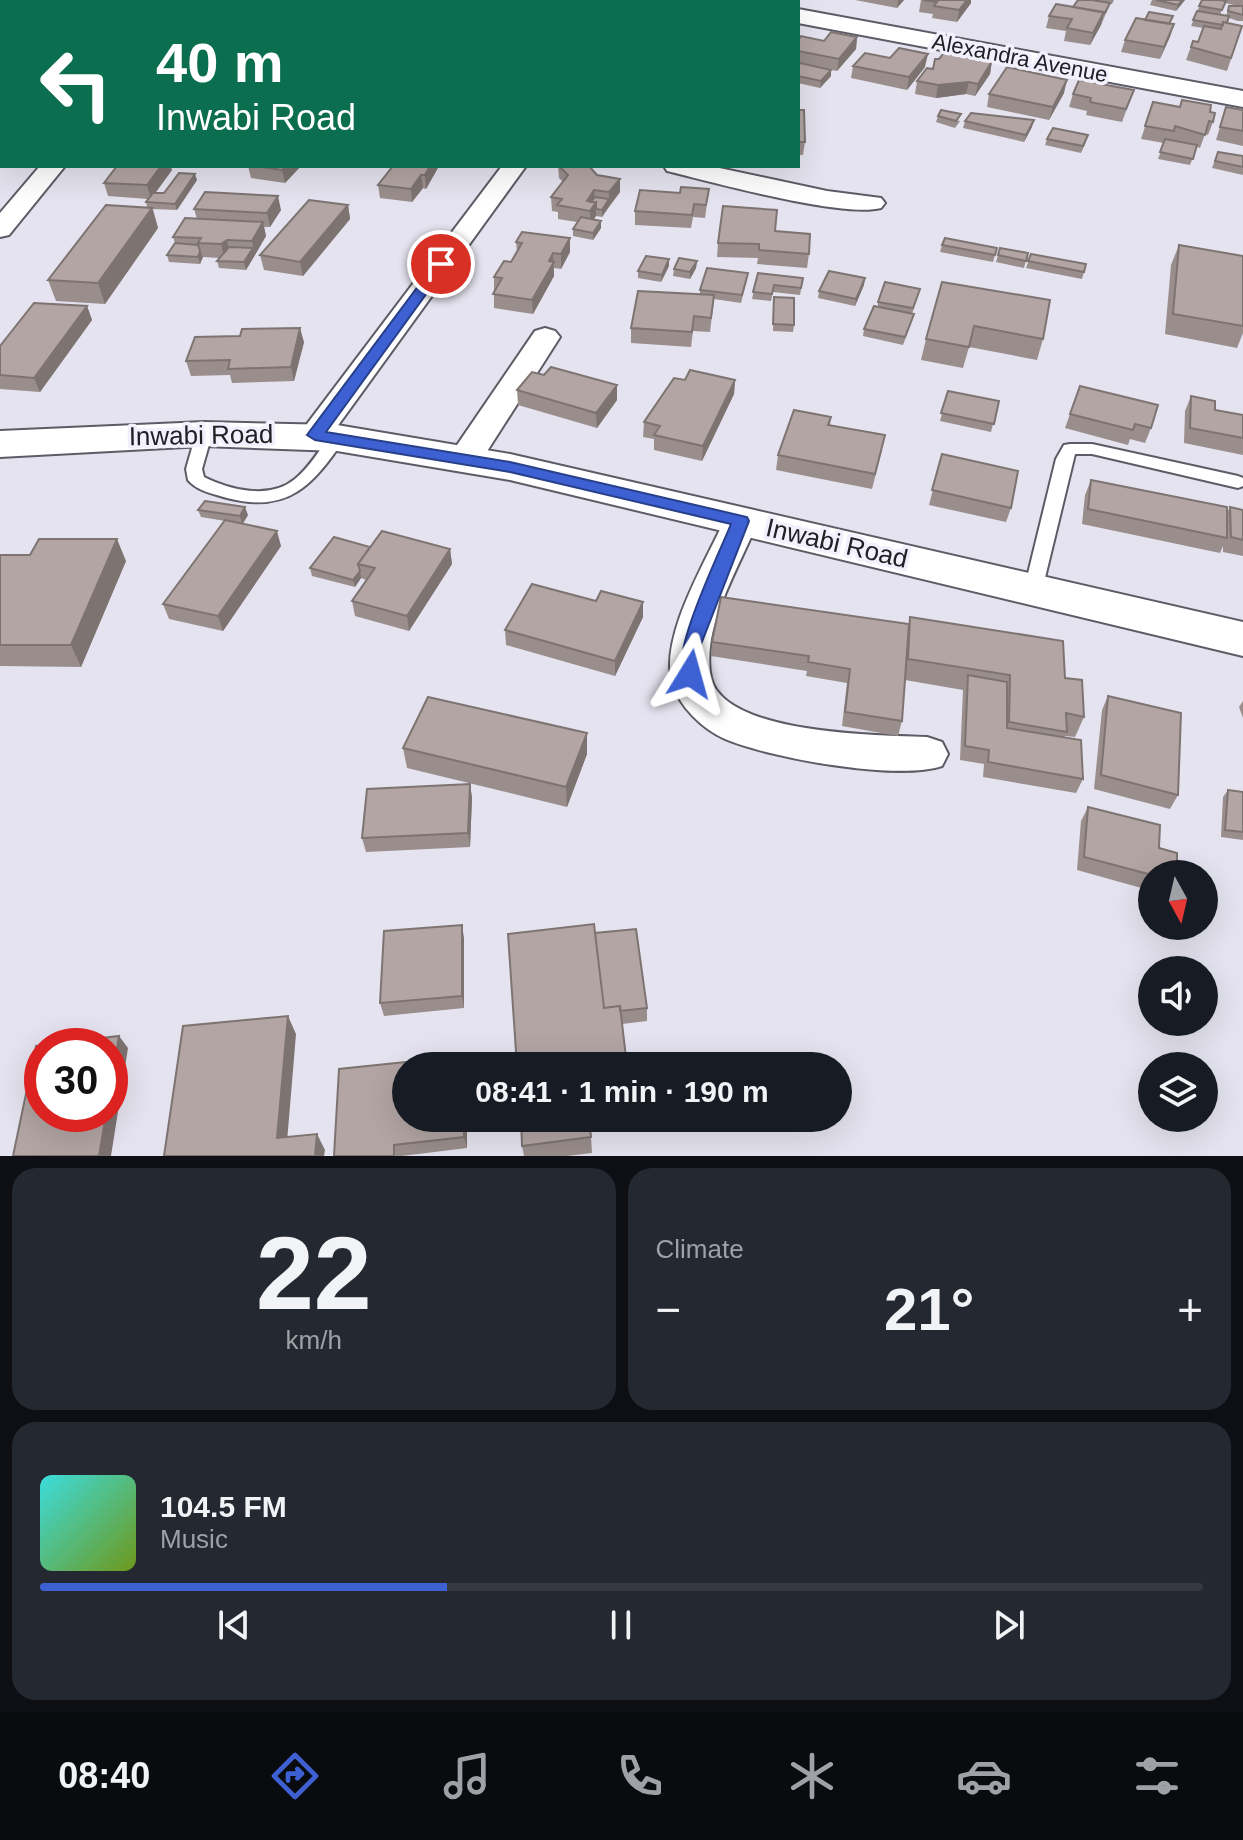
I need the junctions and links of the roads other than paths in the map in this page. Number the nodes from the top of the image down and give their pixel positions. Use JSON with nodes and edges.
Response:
{"nodes":[{"id":1,"x":800,"y":16,"type":"edge"},
{"id":2,"x":1243,"y":99,"type":"edge"},
{"id":3,"x":51,"y":168,"type":"edge"},
{"id":4,"x":513,"y":168,"type":"edge"},
{"id":5,"x":685,"y":168,"type":"edge"},
{"id":6,"x":872,"y":203,"type":"dead end"},
{"id":7,"x":0,"y":229,"type":"edge"},
{"id":8,"x":545,"y":337,"type":"dead end"},
{"id":9,"x":204,"y":434,"type":"junction"},
{"id":10,"x":326,"y":436,"type":"junction"},
{"id":11,"x":0,"y":444,"type":"edge"},
{"id":12,"x":465,"y":459,"type":"junction"},
{"id":13,"x":1238,"y":482,"type":"dead end"},
{"id":14,"x":741,"y":521,"type":"junction"},
{"id":15,"x":1033,"y":590,"type":"junction"},
{"id":16,"x":1243,"y":639,"type":"edge"},
{"id":17,"x":927,"y":754,"type":"dead end"}],
"edges":[{"from":1,"to":2,"type":"street","name":"Alexandra Avenue"},
{"from":3,"to":7,"type":"street"},
{"from":4,"to":10,"type":"street"},
{"from":5,"to":6,"type":"street"},
{"from":8,"to":12,"type":"street"},
{"from":9,"to":10,"type":"street","name":"Inwabi Road"},
{"from":9,"to":10,"type":"lane"},
{"from":9,"to":11,"type":"street","name":"Inwabi Road"},
{"from":10,"to":12,"type":"street","name":"Inwabi Road"},
{"from":12,"to":14,"type":"street","name":"Inwabi Road"},
{"from":13,"to":15,"type":"lane"},
{"from":14,"to":15,"type":"street","name":"Inwabi Road"},
{"from":14,"to":17,"type":"street"},
{"from":15,"to":16,"type":"street","name":"Inwabi Road"}]}
